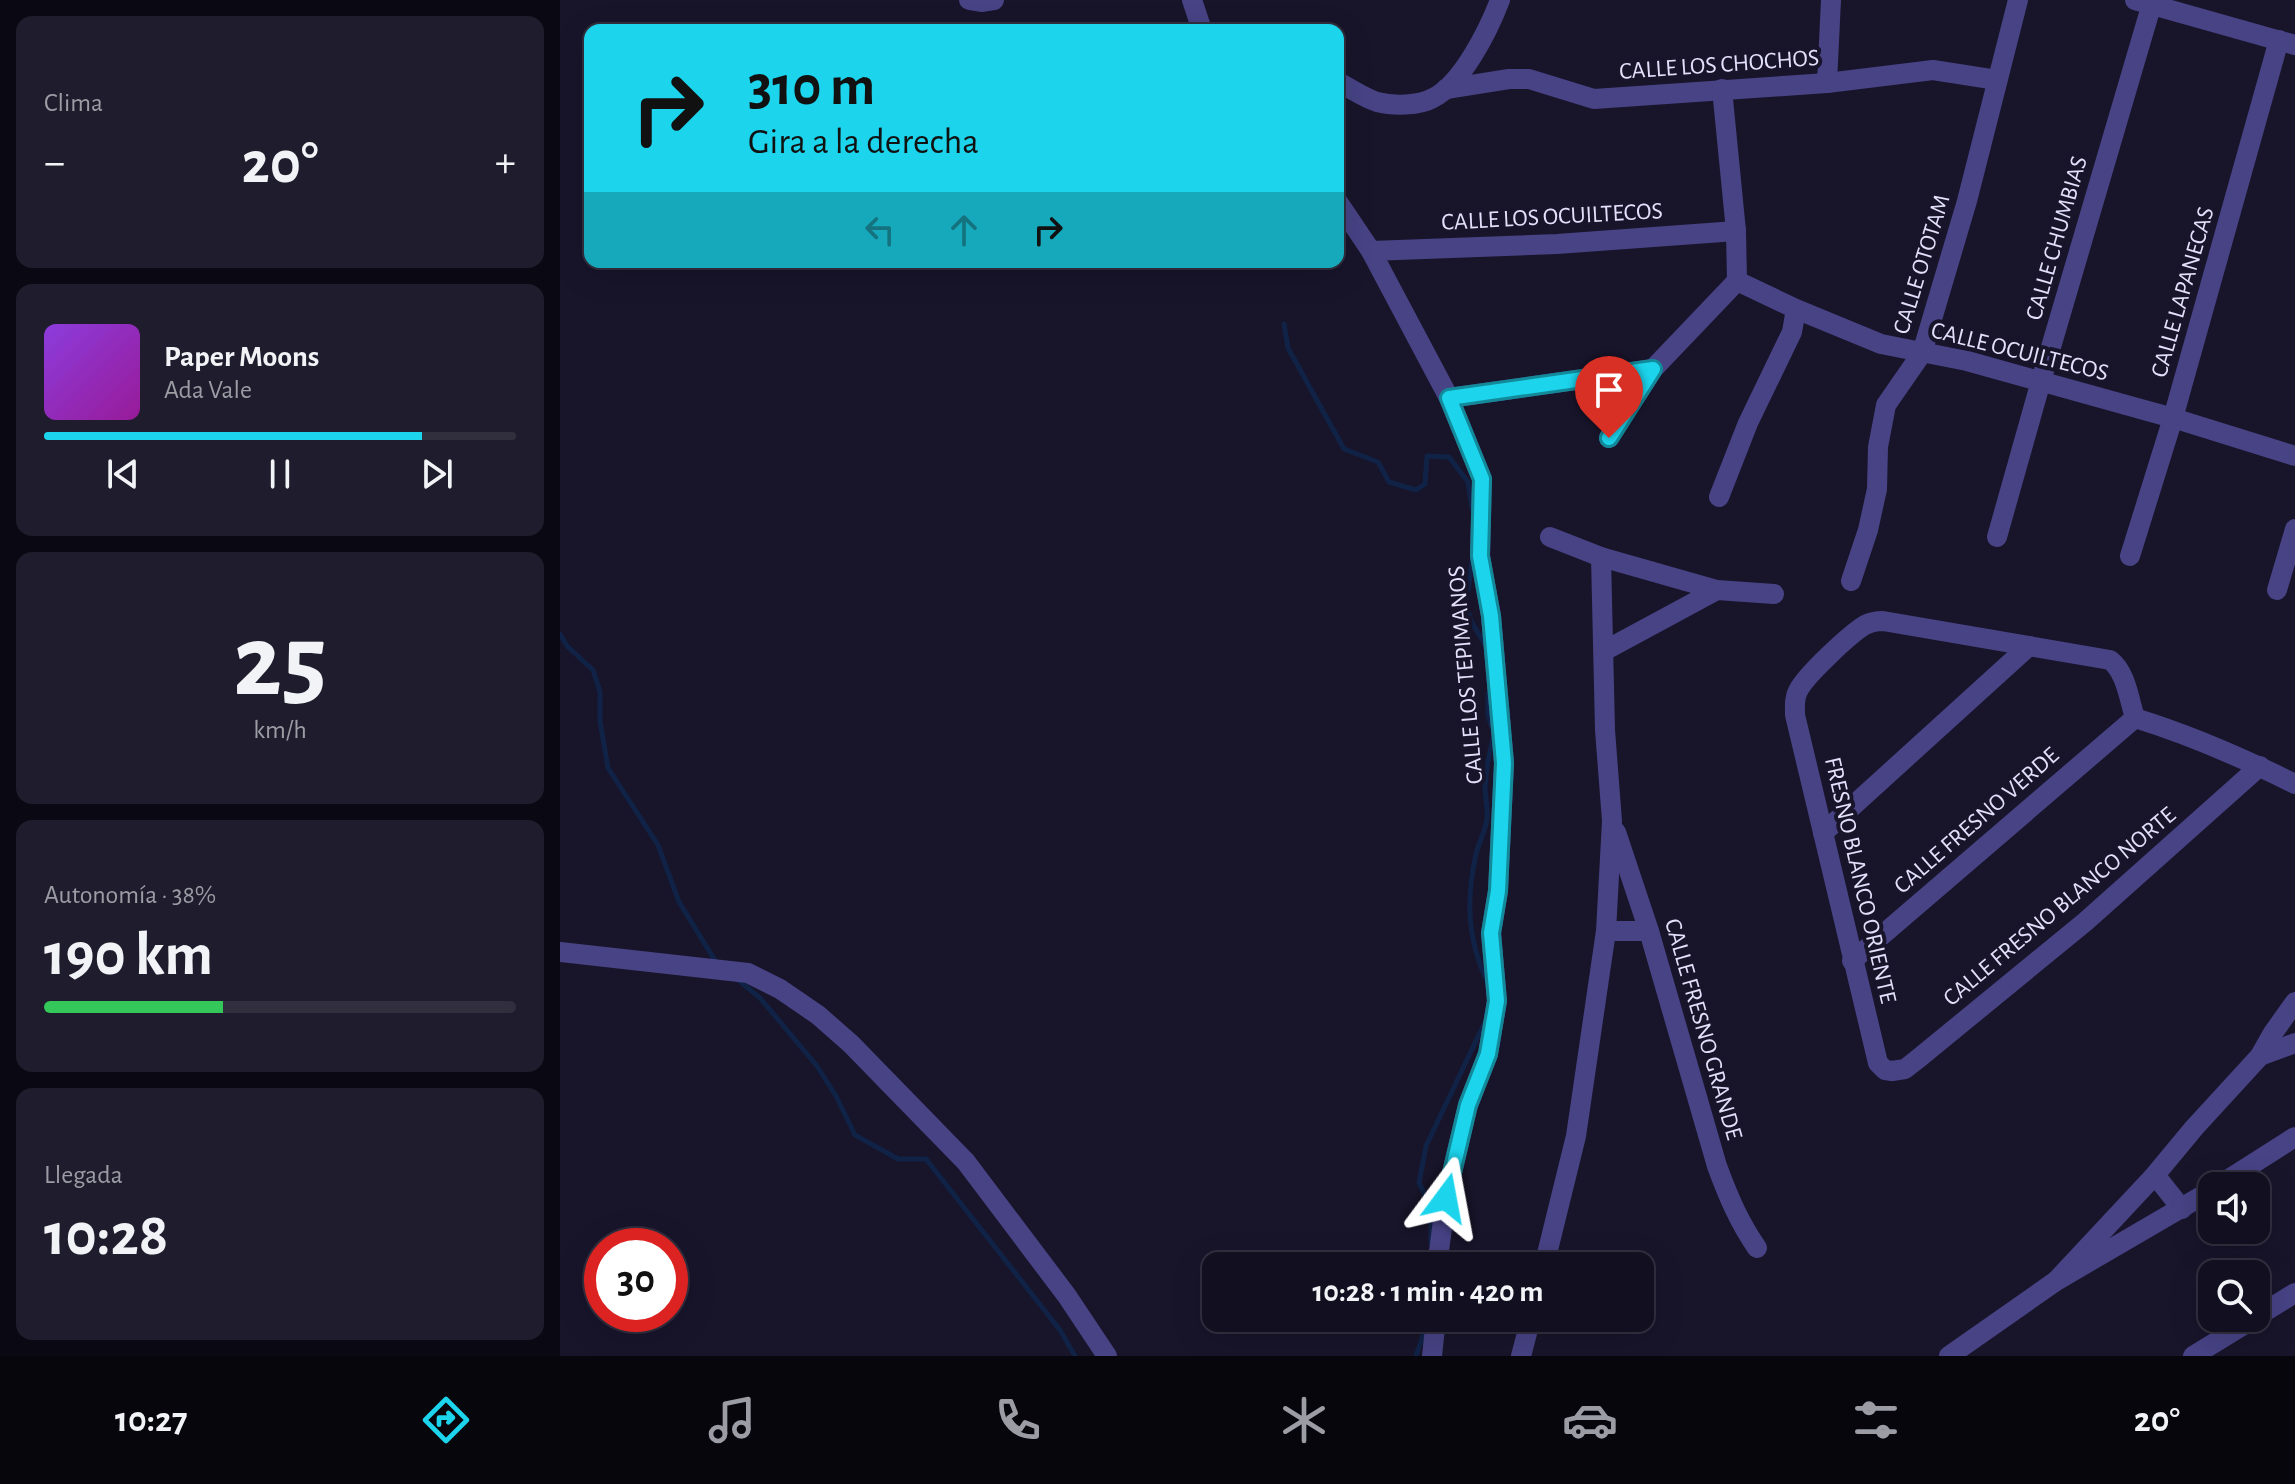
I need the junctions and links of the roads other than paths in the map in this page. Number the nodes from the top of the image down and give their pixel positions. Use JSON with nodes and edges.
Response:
{"nodes":[{"id":1,"x":969,"y":0,"type":"edge"},
{"id":2,"x":994,"y":0,"type":"edge"},
{"id":3,"x":1192,"y":0,"type":"edge"},
{"id":4,"x":1500,"y":0,"type":"edge"},
{"id":5,"x":1831,"y":0,"type":"edge"},
{"id":6,"x":2018,"y":0,"type":"edge"},
{"id":7,"x":2146,"y":2,"type":"edge"},
{"id":8,"x":1200,"y":24,"type":"edge"},
{"id":9,"x":2287,"y":42,"type":"edge"},
{"id":10,"x":1997,"y":80,"type":"junction"},
{"id":11,"x":1827,"y":83,"type":"junction"},
{"id":12,"x":1344,"y":85,"type":"edge"},
{"id":13,"x":1446,"y":89,"type":"junction"},
{"id":14,"x":1722,"y":89,"type":"junction"},
{"id":15,"x":1344,"y":211,"type":"edge"},
{"id":16,"x":1736,"y":231,"type":"junction"},
{"id":17,"x":1371,"y":251,"type":"junction"},
{"id":18,"x":1737,"y":281,"type":"junction"},
{"id":19,"x":1796,"y":309,"type":"junction"},
{"id":20,"x":1922,"y":353,"type":"junction"},
{"id":21,"x":1653,"y":369,"type":"junction"},
{"id":22,"x":2041,"y":381,"type":"junction"},
{"id":23,"x":1449,"y":398,"type":"junction"},
{"id":24,"x":2173,"y":418,"type":"junction"},
{"id":25,"x":1609,"y":438,"type":"dead end"},
{"id":26,"x":2295,"y":456,"type":"edge"},
{"id":27,"x":1719,"y":497,"type":"dead end"},
{"id":28,"x":2295,"y":529,"type":"edge"},
{"id":29,"x":1550,"y":537,"type":"dead end"},
{"id":30,"x":1997,"y":537,"type":"dead end"},
{"id":31,"x":2130,"y":556,"type":"dead end"},
{"id":32,"x":1601,"y":557,"type":"junction"},
{"id":33,"x":1851,"y":581,"type":"dead end"},
{"id":34,"x":1717,"y":590,"type":"junction"},
{"id":35,"x":2277,"y":590,"type":"dead end"},
{"id":36,"x":1774,"y":594,"type":"dead end"},
{"id":37,"x":2029,"y":646,"type":"junction"},
{"id":38,"x":1604,"y":651,"type":"junction"},
{"id":39,"x":2135,"y":718,"type":"junction"},
{"id":40,"x":2260,"y":766,"type":"junction"},
{"id":41,"x":2294,"y":787,"type":"edge"},
{"id":42,"x":1612,"y":821,"type":"junction"},
{"id":43,"x":1823,"y":833,"type":"junction"},
{"id":44,"x":1606,"y":931,"type":"junction"},
{"id":45,"x":1649,"y":931,"type":"junction"},
{"id":46,"x":560,"y":952,"type":"edge"},
{"id":47,"x":1852,"y":961,"type":"junction"},
{"id":48,"x":2295,"y":1002,"type":"edge"},
{"id":49,"x":2295,"y":1043,"type":"edge"},
{"id":50,"x":2260,"y":1056,"type":"junction"},
{"id":51,"x":1885,"y":1070,"type":"joint"},
{"id":52,"x":2295,"y":1137,"type":"edge"},
{"id":53,"x":2240,"y":1172,"type":"edge"},
{"id":54,"x":2155,"y":1175,"type":"junction"},
{"id":55,"x":2198,"y":1199,"type":"edge"},
{"id":56,"x":2182,"y":1209,"type":"junction"},
{"id":57,"x":1757,"y":1248,"type":"dead end"},
{"id":58,"x":1439,"y":1252,"type":"edge"},
{"id":59,"x":1547,"y":1252,"type":"edge"},
{"id":60,"x":2056,"y":1281,"type":"junction"},
{"id":61,"x":2295,"y":1293,"type":"edge"},
{"id":62,"x":2270,"y":1309,"type":"edge"},
{"id":63,"x":1435,"y":1332,"type":"edge"},
{"id":64,"x":1527,"y":1332,"type":"edge"},
{"id":65,"x":2232,"y":1332,"type":"edge"},
{"id":66,"x":1107,"y":1356,"type":"edge"},
{"id":67,"x":1432,"y":1356,"type":"edge"},
{"id":68,"x":1521,"y":1356,"type":"edge"},
{"id":69,"x":1949,"y":1356,"type":"edge"},
{"id":70,"x":2193,"y":1356,"type":"edge"}],
"edges":[{"from":1,"to":2,"type":"street"},
{"from":3,"to":8,"type":"street"},
{"from":4,"to":13,"type":"street"},
{"from":5,"to":11,"type":"street"},
{"from":6,"to":10,"type":"street","name":"CALLE OTOTAM"},
{"from":7,"to":9,"type":"street"},
{"from":7,"to":22,"type":"street","name":"CALLE CHUMBIAS"},
{"from":9,"to":24,"type":"street","name":"CALLE LAPANECAS"},
{"from":10,"to":11,"type":"street","name":"CALLE LOS CHOCHOS"},
{"from":10,"to":20,"type":"street","name":"CALLE OTOTAM"},
{"from":11,"to":14,"type":"street","name":"CALLE LOS CHOCHOS"},
{"from":12,"to":13,"type":"street","name":"CALLE LOS CHOCHOS"},
{"from":13,"to":14,"type":"street","name":"CALLE LOS CHOCHOS"},
{"from":14,"to":16,"type":"street"},
{"from":15,"to":17,"type":"street","name":"CALLE LOS TEPIMANOS"},
{"from":16,"to":17,"type":"street","name":"CALLE LOS OCUILTECOS"},
{"from":16,"to":18,"type":"street"},
{"from":17,"to":23,"type":"street","name":"CALLE LOS TEPIMANOS"},
{"from":18,"to":19,"type":"street","name":"CALLE OCUILTECOS"},
{"from":18,"to":21,"type":"street"},
{"from":19,"to":20,"type":"street","name":"CALLE OCUILTECOS"},
{"from":19,"to":27,"type":"street"},
{"from":20,"to":22,"type":"street","name":"CALLE OCUILTECOS"},
{"from":20,"to":33,"type":"street","name":"CALLE OTOTAM"},
{"from":21,"to":23,"type":"street"},
{"from":21,"to":25,"type":"street"},
{"from":22,"to":24,"type":"street","name":"CALLE OCUILTECOS"},
{"from":22,"to":30,"type":"street","name":"CALLE CHUMBIAS"},
{"from":23,"to":58,"type":"street","name":"CALLE LOS TEPIMANOS"},
{"from":24,"to":26,"type":"street","name":"CALLE OCUILTECOS"},
{"from":24,"to":31,"type":"street","name":"CALLE LAPANECAS"},
{"from":28,"to":35,"type":"street"},
{"from":29,"to":32,"type":"street"},
{"from":32,"to":34,"type":"street"},
{"from":32,"to":38,"type":"street","name":"CALLE FRESNO GRANDE"},
{"from":34,"to":36,"type":"street"},
{"from":34,"to":38,"type":"street"},
{"from":37,"to":39,"type":"street"},
{"from":37,"to":43,"type":"street"},
{"from":37,"to":43,"type":"street","name":"FRESNO BLANCO ORIENTE"},
{"from":38,"to":42,"type":"street","name":"CALLE FRESNO GRANDE"},
{"from":39,"to":40,"type":"street"},
{"from":39,"to":47,"type":"street","name":"CALLE FRESNO VERDE"},
{"from":40,"to":41,"type":"street"},
{"from":40,"to":51,"type":"street","name":"CALLE FRESNO BLANCO NORTE"},
{"from":42,"to":44,"type":"street","name":"CALLE FRESNO GRANDE"},
{"from":42,"to":45,"type":"street","name":"CALLE FRESNO GRANDE"},
{"from":43,"to":47,"type":"street","name":"FRESNO BLANCO ORIENTE"},
{"from":44,"to":45,"type":"street"},
{"from":44,"to":59,"type":"street","name":"CALLE FRESNO GRANDE"},
{"from":45,"to":57,"type":"street","name":"CALLE FRESNO GRANDE"},
{"from":46,"to":66,"type":"street"},
{"from":47,"to":51,"type":"street","name":"FRESNO BLANCO ORIENTE"},
{"from":48,"to":50,"type":"street"},
{"from":49,"to":50,"type":"street"},
{"from":50,"to":54,"type":"street"},
{"from":52,"to":53,"type":"street"},
{"from":54,"to":56,"type":"street"},
{"from":54,"to":60,"type":"street"},
{"from":55,"to":56,"type":"street"},
{"from":56,"to":60,"type":"street"},
{"from":60,"to":69,"type":"street"},
{"from":61,"to":62,"type":"street"},
{"from":63,"to":67,"type":"street"},
{"from":64,"to":68,"type":"street"},
{"from":65,"to":70,"type":"street"}]}
